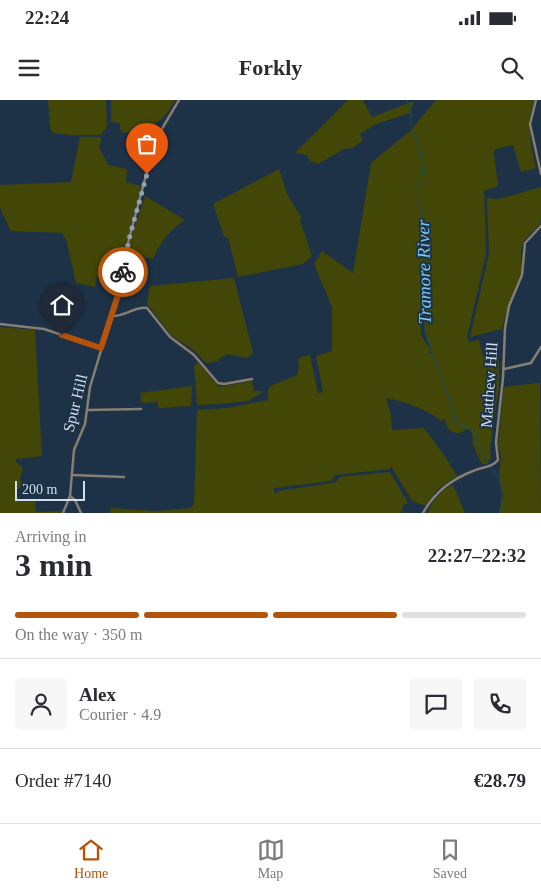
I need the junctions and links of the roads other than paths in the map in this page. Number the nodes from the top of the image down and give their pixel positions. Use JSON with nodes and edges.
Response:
{"nodes":[{"id":1,"x":179,"y":100,"type":"edge"},
{"id":2,"x":536,"y":100,"type":"edge"},
{"id":3,"x":541,"y":174,"type":"edge"},
{"id":4,"x":541,"y":226,"type":"edge"},
{"id":5,"x":112,"y":316,"type":"junction"},
{"id":6,"x":0,"y":324,"type":"edge"},
{"id":7,"x":541,"y":347,"type":"edge"},
{"id":8,"x":101,"y":348,"type":"junction"},
{"id":9,"x":504,"y":369,"type":"junction"},
{"id":10,"x":252,"y":379,"type":"dead end"},
{"id":11,"x":141,"y":409,"type":"dead end"},
{"id":12,"x":87,"y":410,"type":"junction"},
{"id":13,"x":72,"y":475,"type":"junction"},
{"id":14,"x":124,"y":477,"type":"dead end"},
{"id":15,"x":70,"y":496,"type":"junction"},
{"id":16,"x":63,"y":513,"type":"edge"},
{"id":17,"x":81,"y":513,"type":"edge"},
{"id":18,"x":423,"y":513,"type":"edge"}],
"edges":[{"from":1,"to":5,"type":"street","name":"Spur Hill"},
{"from":2,"to":3,"type":"street"},
{"from":4,"to":9,"type":"street","name":"Matthew Hill"},
{"from":5,"to":8,"type":"street","name":"Spur Hill"},
{"from":5,"to":10,"type":"street"},
{"from":6,"to":8,"type":"street"},
{"from":7,"to":9,"type":"street"},
{"from":8,"to":12,"type":"street","name":"Spur Hill"},
{"from":9,"to":18,"type":"street","name":"Matthew Hill"},
{"from":11,"to":12,"type":"street"},
{"from":12,"to":13,"type":"street","name":"Spur Hill"},
{"from":13,"to":14,"type":"street"},
{"from":13,"to":15,"type":"street","name":"Spur Hill"},
{"from":15,"to":16,"type":"street","name":"Spur Hill"},
{"from":15,"to":17,"type":"street"}]}
